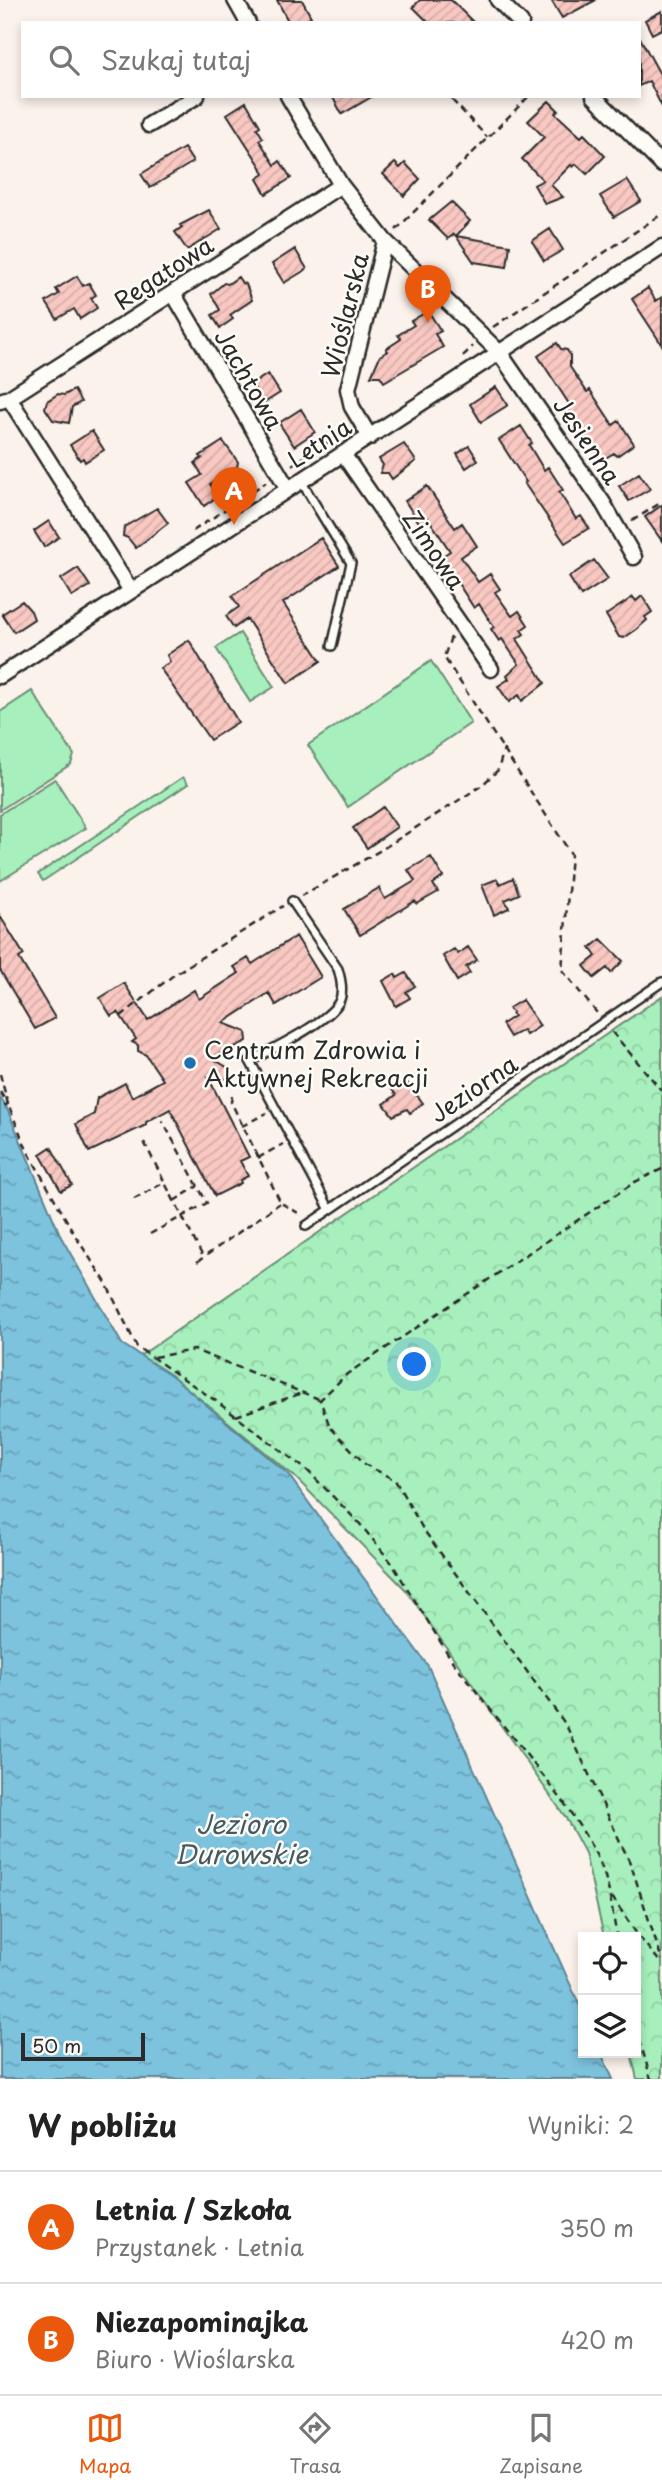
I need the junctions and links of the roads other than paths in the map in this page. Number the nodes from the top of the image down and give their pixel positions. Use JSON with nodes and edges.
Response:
{"nodes":[{"id":1,"x":235,"y":0,"type":"edge"},
{"id":2,"x":498,"y":0,"type":"edge"},
{"id":3,"x":247,"y":21,"type":"edge"},
{"id":4,"x":519,"y":21,"type":"edge"},
{"id":5,"x":194,"y":98,"type":"edge"},
{"id":6,"x":289,"y":98,"type":"edge"},
{"id":7,"x":596,"y":98,"type":"edge"},
{"id":8,"x":149,"y":125,"type":"dead end"},
{"id":9,"x":662,"y":165,"type":"edge"},
{"id":10,"x":341,"y":185,"type":"junction"},
{"id":11,"x":385,"y":241,"type":"junction"},
{"id":12,"x":661,"y":250,"type":"edge"},
{"id":13,"x":173,"y":293,"type":"junction"},
{"id":14,"x":499,"y":352,"type":"junction"},
{"id":15,"x":4,"y":399,"type":"edge"},
{"id":16,"x":370,"y":437,"type":"junction"},
{"id":17,"x":343,"y":454,"type":"junction"},
{"id":18,"x":301,"y":481,"type":"junction"},
{"id":19,"x":288,"y":489,"type":"junction"},
{"id":20,"x":634,"y":557,"type":"dead end"},
{"id":21,"x":131,"y":591,"type":"junction"},
{"id":22,"x":332,"y":646,"type":"dead end"},
{"id":23,"x":491,"y":669,"type":"dead end"},
{"id":24,"x":0,"y":676,"type":"edge"},
{"id":25,"x":292,"y":901,"type":"road end"},
{"id":26,"x":662,"y":982,"type":"edge"},
{"id":27,"x":329,"y":1208,"type":"junction"},
{"id":28,"x":309,"y":1223,"type":"road end"}],
"edges":[{"from":1,"to":3,"type":"street"},
{"from":2,"to":4,"type":"street"},
{"from":5,"to":8,"type":"street"},
{"from":6,"to":10,"type":"street","name":"Wioślarska"},
{"from":7,"to":9,"type":"street"},
{"from":10,"to":11,"type":"street","name":"Wioślarska"},
{"from":10,"to":13,"type":"street","name":"Regatowa"},
{"from":11,"to":14,"type":"street","name":"Wioślarska"},
{"from":11,"to":16,"type":"street","name":"Wioślarska"},
{"from":12,"to":14,"type":"street","name":"Letnia"},
{"from":13,"to":15,"type":"street","name":"Regatowa"},
{"from":13,"to":19,"type":"street","name":"Jachtowa"},
{"from":14,"to":16,"type":"street","name":"Letnia"},
{"from":14,"to":20,"type":"street","name":"Jesienna"},
{"from":15,"to":21,"type":"street","name":"Regatowa"},
{"from":16,"to":17,"type":"street","name":"Letnia"},
{"from":17,"to":18,"type":"street","name":"Letnia"},
{"from":17,"to":23,"type":"street","name":"Zimowa"},
{"from":18,"to":19,"type":"street","name":"Letnia"},
{"from":18,"to":22,"type":"lane"},
{"from":19,"to":21,"type":"street","name":"Letnia"},
{"from":21,"to":24,"type":"street","name":"Letnia"},
{"from":25,"to":27,"type":"lane"},
{"from":26,"to":27,"type":"lane","name":"Jeziorna"},
{"from":27,"to":28,"type":"lane","name":"Jeziorna"}]}
